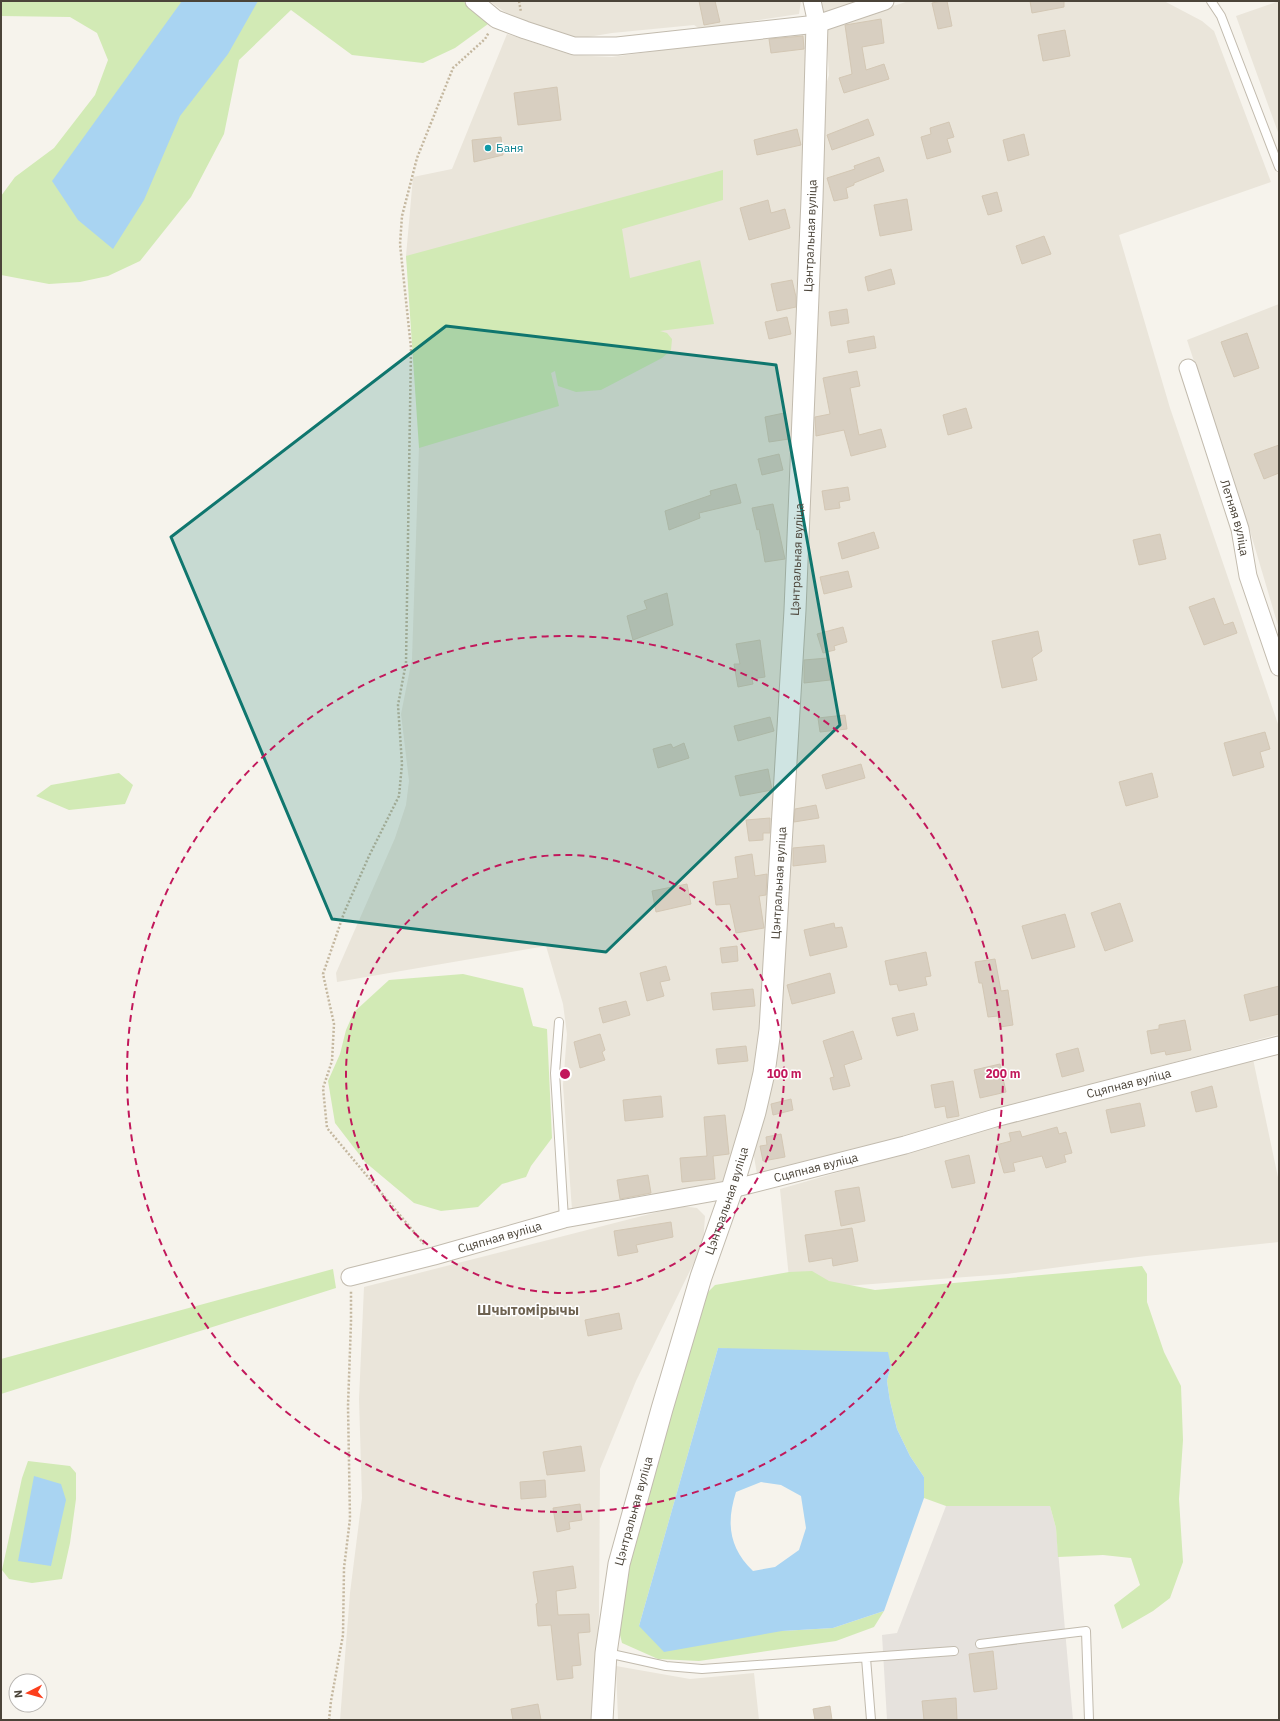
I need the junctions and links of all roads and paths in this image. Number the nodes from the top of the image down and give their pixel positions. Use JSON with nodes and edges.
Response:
{"nodes":[{"id":1,"x":474,"y":1,"type":"edge"},
{"id":2,"x":812,"y":1,"type":"edge"},
{"id":3,"x":885,"y":1,"type":"edge"},
{"id":4,"x":1211,"y":1,"type":"edge"},
{"id":5,"x":496,"y":19,"type":"junction"},
{"id":6,"x":817,"y":24,"type":"junction"},
{"id":7,"x":1279,"y":167,"type":"edge"},
{"id":8,"x":1188,"y":368,"type":"dead end"},
{"id":9,"x":1279,"y":667,"type":"edge"},
{"id":10,"x":559,"y":1022,"type":"dead end"},
{"id":11,"x":1279,"y":1045,"type":"edge"},
{"id":12,"x":732,"y":1189,"type":"junction"},
{"id":13,"x":564,"y":1219,"type":"junction"},
{"id":14,"x":434,"y":1256,"type":"junction"},
{"id":15,"x":350,"y":1277,"type":"joint"},
{"id":16,"x":980,"y":1644,"type":"dead end"},
{"id":17,"x":954,"y":1651,"type":"dead end"},
{"id":18,"x":606,"y":1653,"type":"junction"},
{"id":19,"x":866,"y":1658,"type":"junction"},
{"id":20,"x":329,"y":1720,"type":"edge"},
{"id":21,"x":602,"y":1720,"type":"edge"},
{"id":22,"x":871,"y":1720,"type":"edge"},
{"id":23,"x":1089,"y":1720,"type":"edge"}],
"edges":[{"from":1,"to":5,"type":"street"},
{"from":2,"to":6,"type":"street"},
{"from":3,"to":6,"type":"street"},
{"from":4,"to":7,"type":"lane"},
{"from":5,"to":6,"type":"street"},
{"from":5,"to":14,"type":"path"},
{"from":6,"to":12,"type":"street","name":"Цэнтральная вуліца"},
{"from":8,"to":9,"type":"street","name":"Летняя вуліца"},
{"from":10,"to":13,"type":"lane"},
{"from":11,"to":12,"type":"street","name":"Сцяпная вуліца"},
{"from":12,"to":13,"type":"street","name":"Сцяпная вуліца"},
{"from":12,"to":18,"type":"street","name":"Цэнтральная вуліца"},
{"from":13,"to":14,"type":"street","name":"Сцяпная вуліца"},
{"from":14,"to":15,"type":"street","name":"Сцяпная вуліца"},
{"from":15,"to":20,"type":"path"},
{"from":16,"to":23,"type":"lane"},
{"from":17,"to":19,"type":"lane"},
{"from":18,"to":19,"type":"lane"},
{"from":18,"to":21,"type":"street","name":"Цэнтральная вуліца"},
{"from":19,"to":22,"type":"lane"}]}
